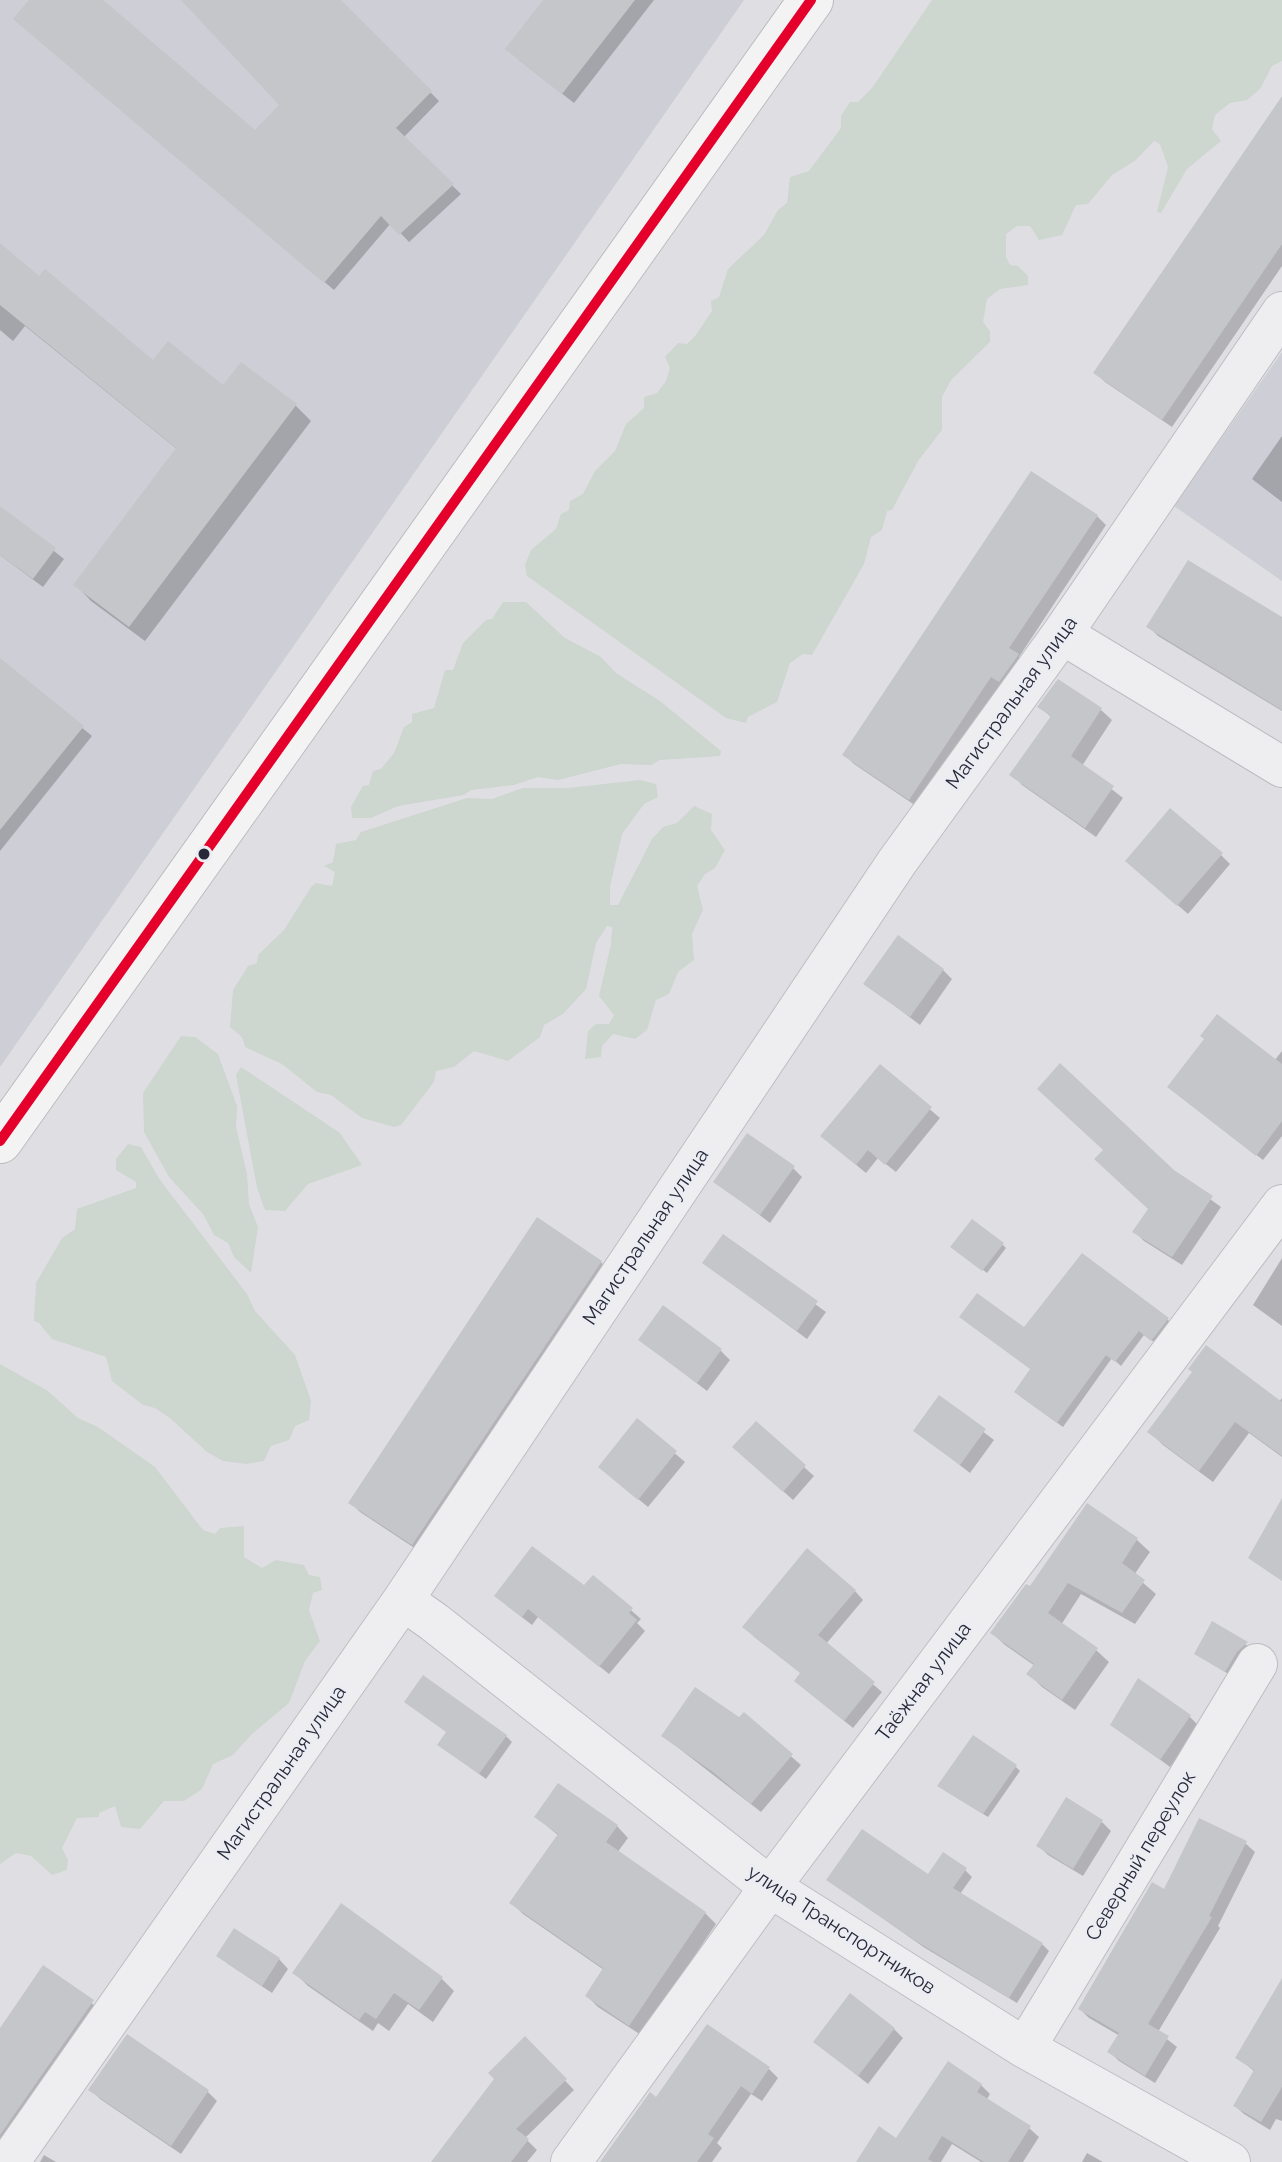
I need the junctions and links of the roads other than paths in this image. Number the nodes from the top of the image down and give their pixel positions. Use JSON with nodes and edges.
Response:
{"nodes":[{"id":1,"x":811,"y":0,"type":"edge"},
{"id":2,"x":1282,"y":312,"type":"edge"},
{"id":3,"x":1062,"y":634,"type":"junction"},
{"id":4,"x":1282,"y":767,"type":"edge"},
{"id":5,"x":0,"y":1141,"type":"edge"},
{"id":6,"x":1282,"y":1205,"type":"edge"},
{"id":7,"x":403,"y":1600,"type":"junction"},
{"id":8,"x":1257,"y":1664,"type":"dead end"},
{"id":9,"x":770,"y":1887,"type":"junction"},
{"id":10,"x":1025,"y":2048,"type":"junction"},
{"id":11,"x":1206,"y":2156,"type":"edge"},
{"id":12,"x":9,"y":2162,"type":"edge"},
{"id":13,"x":571,"y":2162,"type":"edge"}],
"edges":[{"from":1,"to":5,"type":"main road"},
{"from":2,"to":3,"type":"street","name":"Магистральная улица"},
{"from":3,"to":4,"type":"street"},
{"from":3,"to":7,"type":"street","name":"Магистральная улица"},
{"from":6,"to":9,"type":"street","name":"Таёжная улица"},
{"from":7,"to":9,"type":"street","name":"улица Транспортников"},
{"from":7,"to":12,"type":"street","name":"Магистральная улица"},
{"from":8,"to":10,"type":"street","name":"Северный переулок"},
{"from":9,"to":10,"type":"street","name":"улица Транспортников"},
{"from":9,"to":13,"type":"street","name":"Таёжная улица"},
{"from":10,"to":11,"type":"street","name":"улица Транспортников"}]}
